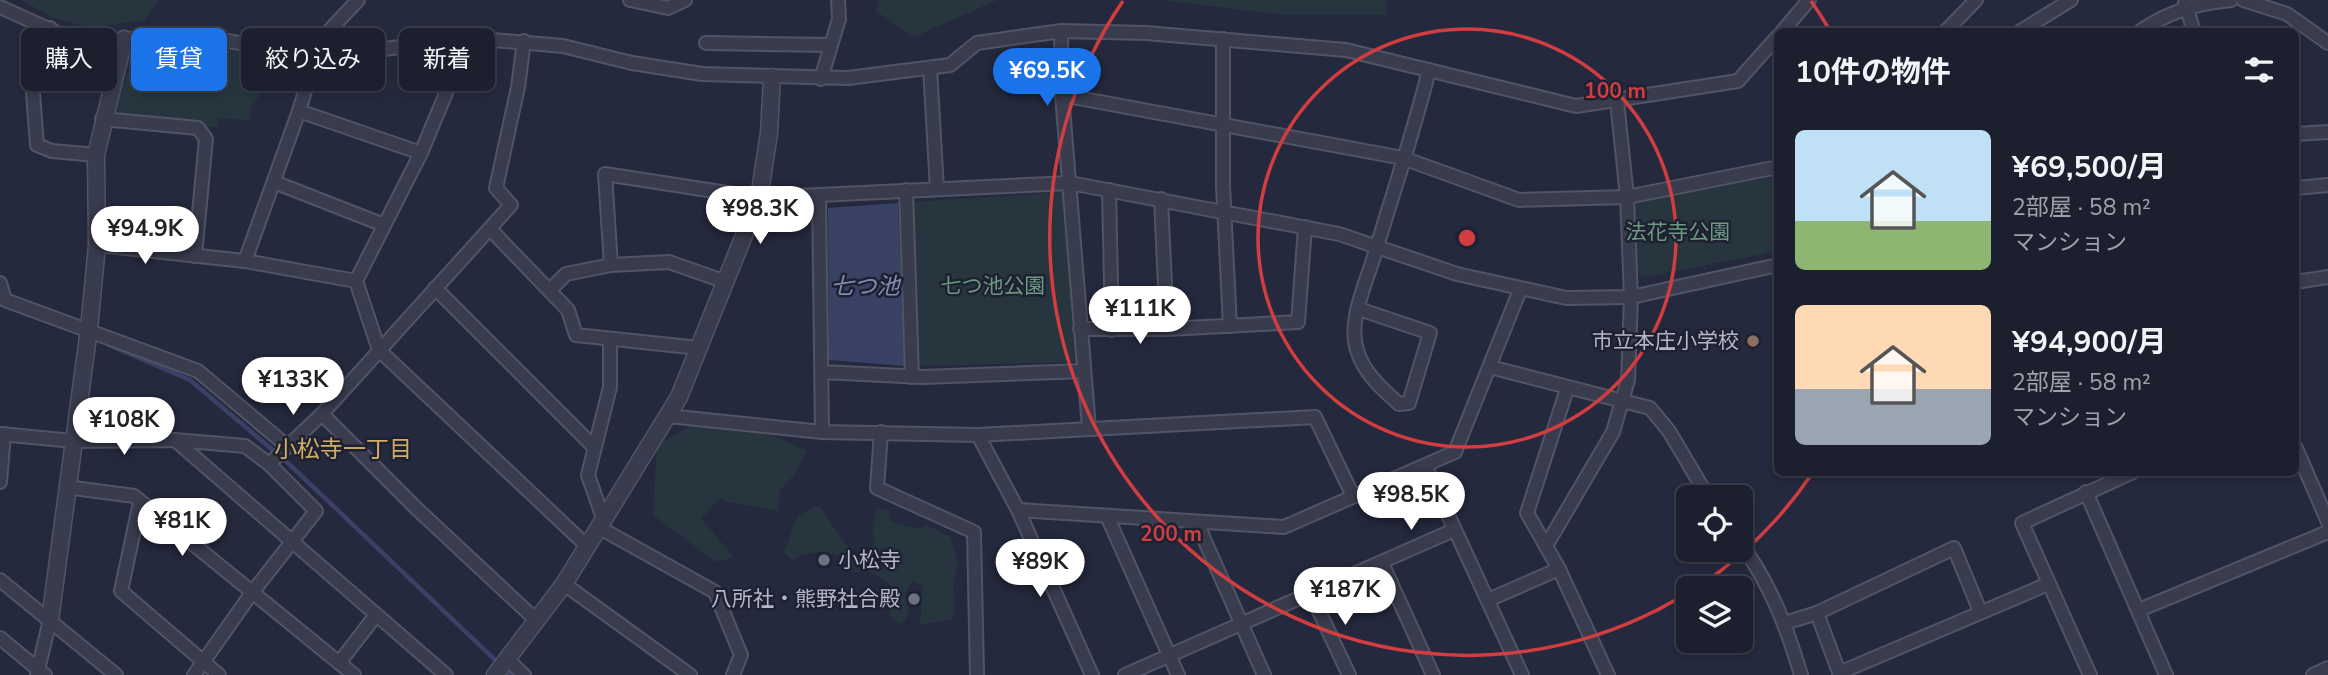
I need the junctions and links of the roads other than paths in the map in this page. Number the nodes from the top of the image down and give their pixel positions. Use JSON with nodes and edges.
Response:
{"nodes":[{"id":1,"x":358,"y":0,"type":"edge"},
{"id":2,"x":630,"y":0,"type":"edge"},
{"id":3,"x":685,"y":0,"type":"edge"},
{"id":4,"x":838,"y":0,"type":"edge"},
{"id":5,"x":1809,"y":0,"type":"edge"},
{"id":6,"x":1976,"y":0,"type":"edge"},
{"id":7,"x":2071,"y":0,"type":"edge"},
{"id":8,"x":2231,"y":0,"type":"edge"},
{"id":9,"x":2243,"y":0,"type":"edge"},
{"id":10,"x":2266,"y":2,"type":"edge"},
{"id":11,"x":2185,"y":4,"type":"edge"},
{"id":12,"x":4,"y":5,"type":"edge"},
{"id":13,"x":50,"y":27,"type":"junction"},
{"id":14,"x":332,"y":28,"type":"edge"},
{"id":15,"x":1785,"y":28,"type":"edge"},
{"id":16,"x":1949,"y":28,"type":"edge"},
{"id":17,"x":2026,"y":28,"type":"edge"},
{"id":18,"x":2144,"y":28,"type":"edge"},
{"id":19,"x":2193,"y":28,"type":"edge"},
{"id":20,"x":1061,"y":31,"type":"junction"},
{"id":21,"x":124,"y":39,"type":"junction"},
{"id":22,"x":495,"y":39,"type":"edge"},
{"id":23,"x":1223,"y":39,"type":"junction"},
{"id":24,"x":1774,"y":40,"type":"edge"},
{"id":25,"x":524,"y":41,"type":"junction"},
{"id":26,"x":241,"y":43,"type":"edge"},
{"id":27,"x":706,"y":43,"type":"dead end"},
{"id":28,"x":2328,"y":43,"type":"edge"},
{"id":29,"x":830,"y":45,"type":"junction"},
{"id":30,"x":930,"y":68,"type":"junction"},
{"id":31,"x":1429,"y":70,"type":"junction"},
{"id":32,"x":772,"y":77,"type":"junction"},
{"id":33,"x":821,"y":79,"type":"junction"},
{"id":34,"x":305,"y":91,"type":"edge"},
{"id":35,"x":447,"y":91,"type":"edge"},
{"id":36,"x":1062,"y":95,"type":"junction"},
{"id":37,"x":1617,"y":100,"type":"junction"},
{"id":38,"x":299,"y":111,"type":"junction"},
{"id":39,"x":102,"y":119,"type":"junction"},
{"id":40,"x":1222,"y":124,"type":"junction"},
{"id":41,"x":2328,"y":132,"type":"edge"},
{"id":42,"x":2299,"y":134,"type":"edge"},
{"id":43,"x":421,"y":153,"type":"junction"},
{"id":44,"x":96,"y":155,"type":"junction"},
{"id":45,"x":1404,"y":158,"type":"junction"},
{"id":46,"x":1774,"y":168,"type":"edge"},
{"id":47,"x":274,"y":182,"type":"junction"},
{"id":48,"x":1070,"y":183,"type":"junction"},
{"id":49,"x":2328,"y":185,"type":"edge"},
{"id":50,"x":2299,"y":188,"type":"edge"},
{"id":51,"x":937,"y":189,"type":"junction"},
{"id":52,"x":906,"y":190,"type":"junction"},
{"id":53,"x":1109,"y":190,"type":"junction"},
{"id":54,"x":819,"y":195,"type":"junction"},
{"id":55,"x":1627,"y":197,"type":"junction"},
{"id":56,"x":759,"y":198,"type":"junction"},
{"id":57,"x":1161,"y":199,"type":"junction"},
{"id":58,"x":1225,"y":211,"type":"junction"},
{"id":59,"x":384,"y":225,"type":"junction"},
{"id":60,"x":1305,"y":227,"type":"junction"},
{"id":61,"x":491,"y":230,"type":"junction"},
{"id":62,"x":97,"y":245,"type":"junction"},
{"id":63,"x":1377,"y":246,"type":"junction"},
{"id":64,"x":195,"y":256,"type":"junction"},
{"id":65,"x":245,"y":261,"type":"junction"},
{"id":66,"x":611,"y":265,"type":"junction"},
{"id":67,"x":1774,"y":266,"type":"edge"},
{"id":68,"x":2328,"y":277,"type":"edge"},
{"id":69,"x":356,"y":282,"type":"junction"},
{"id":70,"x":726,"y":282,"type":"junction"},
{"id":71,"x":2299,"y":282,"type":"edge"},
{"id":72,"x":0,"y":283,"type":"edge"},
{"id":73,"x":435,"y":288,"type":"junction"},
{"id":74,"x":550,"y":290,"type":"junction"},
{"id":75,"x":1520,"y":290,"type":"junction"},
{"id":76,"x":1631,"y":297,"type":"junction"},
{"id":77,"x":1359,"y":309,"type":"junction"},
{"id":78,"x":1230,"y":326,"type":"junction"},
{"id":79,"x":89,"y":329,"type":"junction"},
{"id":80,"x":1080,"y":330,"type":"junction"},
{"id":81,"x":1112,"y":330,"type":"junction"},
{"id":82,"x":1167,"y":330,"type":"junction"},
{"id":83,"x":610,"y":341,"type":"junction"},
{"id":84,"x":699,"y":348,"type":"junction"},
{"id":85,"x":379,"y":350,"type":"junction"},
{"id":86,"x":1490,"y":367,"type":"junction"},
{"id":87,"x":1084,"y":371,"type":"junction"},
{"id":88,"x":821,"y":372,"type":"junction"},
{"id":89,"x":912,"y":376,"type":"junction"},
{"id":90,"x":1567,"y":388,"type":"junction"},
{"id":91,"x":1624,"y":403,"type":"junction"},
{"id":92,"x":322,"y":414,"type":"junction"},
{"id":93,"x":668,"y":416,"type":"junction"},
{"id":94,"x":1088,"y":428,"type":"junction"},
{"id":95,"x":822,"y":432,"type":"junction"},
{"id":96,"x":881,"y":432,"type":"junction"},
{"id":97,"x":2,"y":434,"type":"edge"},
{"id":98,"x":978,"y":435,"type":"junction"},
{"id":99,"x":175,"y":440,"type":"junction"},
{"id":100,"x":73,"y":441,"type":"junction"},
{"id":101,"x":287,"y":446,"type":"junction"},
{"id":102,"x":594,"y":447,"type":"junction"},
{"id":103,"x":2299,"y":455,"type":"edge"},
{"id":104,"x":269,"y":464,"type":"junction"},
{"id":105,"x":1426,"y":467,"type":"junction"},
{"id":106,"x":2124,"y":476,"type":"edge"},
{"id":107,"x":0,"y":482,"type":"edge"},
{"id":108,"x":1701,"y":485,"type":"edge"},
{"id":109,"x":66,"y":487,"type":"junction"},
{"id":110,"x":2086,"y":492,"type":"junction"},
{"id":111,"x":1353,"y":496,"type":"junction"},
{"id":112,"x":140,"y":502,"type":"junction"},
{"id":113,"x":1018,"y":510,"type":"junction"},
{"id":114,"x":1107,"y":516,"type":"junction"},
{"id":115,"x":2328,"y":522,"type":"edge"},
{"id":116,"x":1197,"y":523,"type":"junction"},
{"id":117,"x":602,"y":525,"type":"junction"},
{"id":118,"x":1454,"y":530,"type":"junction"},
{"id":119,"x":2328,"y":532,"type":"edge"},
{"id":120,"x":294,"y":541,"type":"junction"},
{"id":121,"x":1546,"y":546,"type":"junction"},
{"id":122,"x":588,"y":547,"type":"junction"},
{"id":123,"x":1753,"y":561,"type":"edge"},
{"id":124,"x":1382,"y":563,"type":"junction"},
{"id":125,"x":1559,"y":569,"type":"junction"},
{"id":126,"x":0,"y":580,"type":"edge"},
{"id":127,"x":564,"y":584,"type":"junction"},
{"id":128,"x":2048,"y":584,"type":"junction"},
{"id":129,"x":251,"y":594,"type":"junction"},
{"id":130,"x":1311,"y":594,"type":"junction"},
{"id":131,"x":1488,"y":600,"type":"junction"},
{"id":132,"x":2139,"y":610,"type":"junction"},
{"id":133,"x":1980,"y":611,"type":"junction"},
{"id":134,"x":1817,"y":613,"type":"junction"},
{"id":135,"x":376,"y":615,"type":"junction"},
{"id":136,"x":50,"y":620,"type":"junction"},
{"id":137,"x":536,"y":620,"type":"junction"},
{"id":138,"x":1785,"y":623,"type":"junction"},
{"id":139,"x":1242,"y":626,"type":"junction"},
{"id":140,"x":0,"y":638,"type":"edge"},
{"id":141,"x":1170,"y":657,"type":"junction"},
{"id":142,"x":507,"y":659,"type":"junction"},
{"id":143,"x":205,"y":663,"type":"junction"},
{"id":144,"x":339,"y":663,"type":"junction"},
{"id":145,"x":2328,"y":668,"type":"edge"},
{"id":146,"x":40,"y":673,"type":"edge"},
{"id":147,"x":1840,"y":674,"type":"edge"},
{"id":148,"x":116,"y":675,"type":"edge"},
{"id":149,"x":194,"y":675,"type":"edge"},
{"id":150,"x":219,"y":675,"type":"edge"},
{"id":151,"x":354,"y":675,"type":"edge"},
{"id":152,"x":446,"y":675,"type":"edge"},
{"id":153,"x":495,"y":675,"type":"edge"},
{"id":154,"x":524,"y":675,"type":"edge"},
{"id":155,"x":690,"y":675,"type":"edge"},
{"id":156,"x":733,"y":675,"type":"edge"},
{"id":157,"x":977,"y":675,"type":"edge"},
{"id":158,"x":1093,"y":675,"type":"edge"},
{"id":159,"x":1125,"y":675,"type":"edge"},
{"id":160,"x":1178,"y":675,"type":"edge"},
{"id":161,"x":1264,"y":675,"type":"edge"},
{"id":162,"x":1349,"y":675,"type":"edge"},
{"id":163,"x":1433,"y":675,"type":"edge"},
{"id":164,"x":1522,"y":675,"type":"edge"},
{"id":165,"x":1608,"y":675,"type":"edge"},
{"id":166,"x":1801,"y":675,"type":"edge"},
{"id":167,"x":2090,"y":675,"type":"edge"},
{"id":168,"x":2166,"y":675,"type":"edge"},
{"id":169,"x":2313,"y":675,"type":"edge"}],
"edges":[{"from":1,"to":14,"type":"street"},
{"from":2,"to":3,"type":"street"},
{"from":4,"to":29,"type":"street"},
{"from":5,"to":15,"type":"street"},
{"from":6,"to":16,"type":"street"},
{"from":7,"to":17,"type":"street"},
{"from":8,"to":11,"type":"street"},
{"from":9,"to":10,"type":"street"},
{"from":10,"to":28,"type":"street"},
{"from":11,"to":18,"type":"street"},
{"from":11,"to":19,"type":"street"},
{"from":12,"to":13,"type":"street"},
{"from":13,"to":21,"type":"street"},
{"from":13,"to":44,"type":"street"},
{"from":20,"to":23,"type":"street"},
{"from":20,"to":30,"type":"street"},
{"from":20,"to":36,"type":"street"},
{"from":21,"to":26,"type":"street"},
{"from":21,"to":39,"type":"street"},
{"from":22,"to":25,"type":"street"},
{"from":23,"to":31,"type":"street"},
{"from":23,"to":40,"type":"street"},
{"from":24,"to":37,"type":"street"},
{"from":25,"to":32,"type":"street"},
{"from":25,"to":61,"type":"street"},
{"from":27,"to":29,"type":"street"},
{"from":29,"to":33,"type":"street"},
{"from":30,"to":33,"type":"street"},
{"from":30,"to":51,"type":"street"},
{"from":31,"to":37,"type":"street"},
{"from":31,"to":45,"type":"street"},
{"from":32,"to":33,"type":"street"},
{"from":32,"to":56,"type":"street"},
{"from":34,"to":38,"type":"street"},
{"from":35,"to":43,"type":"street"},
{"from":36,"to":40,"type":"street"},
{"from":36,"to":48,"type":"street"},
{"from":37,"to":55,"type":"street"},
{"from":38,"to":43,"type":"street"},
{"from":38,"to":47,"type":"street"},
{"from":39,"to":44,"type":"street"},
{"from":39,"to":64,"type":"street"},
{"from":40,"to":45,"type":"street"},
{"from":40,"to":58,"type":"street"},
{"from":41,"to":42,"type":"street"},
{"from":43,"to":59,"type":"street"},
{"from":44,"to":62,"type":"street"},
{"from":45,"to":55,"type":"street"},
{"from":45,"to":63,"type":"street"},
{"from":46,"to":55,"type":"street"},
{"from":47,"to":59,"type":"street"},
{"from":47,"to":65,"type":"street"},
{"from":48,"to":51,"type":"street"},
{"from":48,"to":53,"type":"street"},
{"from":48,"to":80,"type":"street"},
{"from":49,"to":50,"type":"street"},
{"from":51,"to":52,"type":"street"},
{"from":52,"to":54,"type":"street"},
{"from":52,"to":89,"type":"street"},
{"from":53,"to":57,"type":"street"},
{"from":53,"to":81,"type":"street"},
{"from":54,"to":56,"type":"street"},
{"from":54,"to":88,"type":"street"},
{"from":55,"to":76,"type":"street"},
{"from":56,"to":66,"type":"street"},
{"from":56,"to":70,"type":"street"},
{"from":57,"to":58,"type":"street"},
{"from":57,"to":82,"type":"street"},
{"from":58,"to":60,"type":"street"},
{"from":58,"to":78,"type":"street"},
{"from":59,"to":69,"type":"street"},
{"from":60,"to":63,"type":"street"},
{"from":60,"to":78,"type":"street"},
{"from":61,"to":73,"type":"street"},
{"from":61,"to":74,"type":"street"},
{"from":62,"to":64,"type":"street"},
{"from":62,"to":79,"type":"street"},
{"from":63,"to":75,"type":"street"},
{"from":63,"to":77,"type":"street"},
{"from":64,"to":65,"type":"street"},
{"from":65,"to":69,"type":"street"},
{"from":66,"to":70,"type":"street"},
{"from":66,"to":74,"type":"street"},
{"from":67,"to":76,"type":"street"},
{"from":68,"to":71,"type":"street"},
{"from":69,"to":85,"type":"street"},
{"from":70,"to":84,"type":"street"},
{"from":72,"to":79,"type":"street"},
{"from":73,"to":85,"type":"street"},
{"from":73,"to":102,"type":"street"},
{"from":74,"to":83,"type":"street"},
{"from":75,"to":76,"type":"street"},
{"from":75,"to":86,"type":"street"},
{"from":76,"to":91,"type":"street"},
{"from":77,"to":77,"type":"street"},
{"from":78,"to":82,"type":"street"},
{"from":79,"to":100,"type":"street"},
{"from":79,"to":101,"type":"street"},
{"from":80,"to":81,"type":"street"},
{"from":80,"to":87,"type":"street"},
{"from":81,"to":82,"type":"street"},
{"from":83,"to":84,"type":"street"},
{"from":83,"to":102,"type":"street"},
{"from":84,"to":93,"type":"street"},
{"from":85,"to":92,"type":"street"},
{"from":85,"to":122,"type":"street"},
{"from":86,"to":90,"type":"street"},
{"from":86,"to":105,"type":"street"},
{"from":87,"to":89,"type":"street"},
{"from":87,"to":94,"type":"street"},
{"from":88,"to":89,"type":"street"},
{"from":88,"to":95,"type":"street"},
{"from":90,"to":91,"type":"street"},
{"from":90,"to":121,"type":"street"},
{"from":91,"to":108,"type":"street"},
{"from":91,"to":121,"type":"street"},
{"from":92,"to":101,"type":"street"},
{"from":92,"to":137,"type":"street"},
{"from":93,"to":95,"type":"street"},
{"from":93,"to":117,"type":"street"},
{"from":94,"to":98,"type":"street"},
{"from":94,"to":111,"type":"street"},
{"from":95,"to":96,"type":"street"},
{"from":96,"to":98,"type":"street"},
{"from":96,"to":157,"type":"street"},
{"from":97,"to":100,"type":"street"},
{"from":97,"to":107,"type":"street"},
{"from":98,"to":113,"type":"street"},
{"from":99,"to":100,"type":"street"},
{"from":99,"to":104,"type":"street"},
{"from":99,"to":120,"type":"street"},
{"from":100,"to":109,"type":"street"},
{"from":101,"to":104,"type":"street"},
{"from":102,"to":117,"type":"street"},
{"from":103,"to":115,"type":"street"},
{"from":104,"to":120,"type":"street"},
{"from":105,"to":111,"type":"street"},
{"from":105,"to":118,"type":"street"},
{"from":106,"to":110,"type":"street"},
{"from":109,"to":112,"type":"street"},
{"from":109,"to":136,"type":"street"},
{"from":110,"to":128,"type":"street"},
{"from":110,"to":132,"type":"street"},
{"from":111,"to":116,"type":"street"},
{"from":112,"to":129,"type":"street"},
{"from":112,"to":143,"type":"street"},
{"from":113,"to":114,"type":"street"},
{"from":113,"to":158,"type":"street"},
{"from":114,"to":116,"type":"street"},
{"from":114,"to":141,"type":"street"},
{"from":116,"to":139,"type":"street"},
{"from":117,"to":122,"type":"street"},
{"from":117,"to":156,"type":"street"},
{"from":118,"to":124,"type":"street"},
{"from":118,"to":131,"type":"street"},
{"from":119,"to":132,"type":"street"},
{"from":120,"to":129,"type":"street"},
{"from":120,"to":135,"type":"street"},
{"from":121,"to":125,"type":"street"},
{"from":122,"to":127,"type":"street"},
{"from":123,"to":138,"type":"street"},
{"from":124,"to":130,"type":"street"},
{"from":124,"to":163,"type":"street"},
{"from":125,"to":131,"type":"street"},
{"from":125,"to":165,"type":"street"},
{"from":126,"to":136,"type":"street"},
{"from":127,"to":137,"type":"street"},
{"from":127,"to":155,"type":"street"},
{"from":128,"to":133,"type":"street"},
{"from":128,"to":167,"type":"street"},
{"from":129,"to":143,"type":"street"},
{"from":129,"to":144,"type":"street"},
{"from":130,"to":139,"type":"street"},
{"from":130,"to":162,"type":"street"},
{"from":131,"to":164,"type":"street"},
{"from":132,"to":168,"type":"street"},
{"from":133,"to":134,"type":"street"},
{"from":133,"to":147,"type":"street"},
{"from":134,"to":138,"type":"street"},
{"from":134,"to":147,"type":"street"},
{"from":135,"to":144,"type":"street"},
{"from":135,"to":152,"type":"street"},
{"from":136,"to":146,"type":"street"},
{"from":136,"to":148,"type":"street"},
{"from":137,"to":142,"type":"street"},
{"from":138,"to":166,"type":"street"},
{"from":139,"to":141,"type":"street"},
{"from":139,"to":161,"type":"street"},
{"from":140,"to":146,"type":"street"},
{"from":141,"to":159,"type":"street"},
{"from":141,"to":160,"type":"street"},
{"from":142,"to":153,"type":"street"},
{"from":142,"to":154,"type":"street"},
{"from":143,"to":149,"type":"street"},
{"from":143,"to":150,"type":"street"},
{"from":144,"to":151,"type":"street"},
{"from":145,"to":169,"type":"street"}]}
